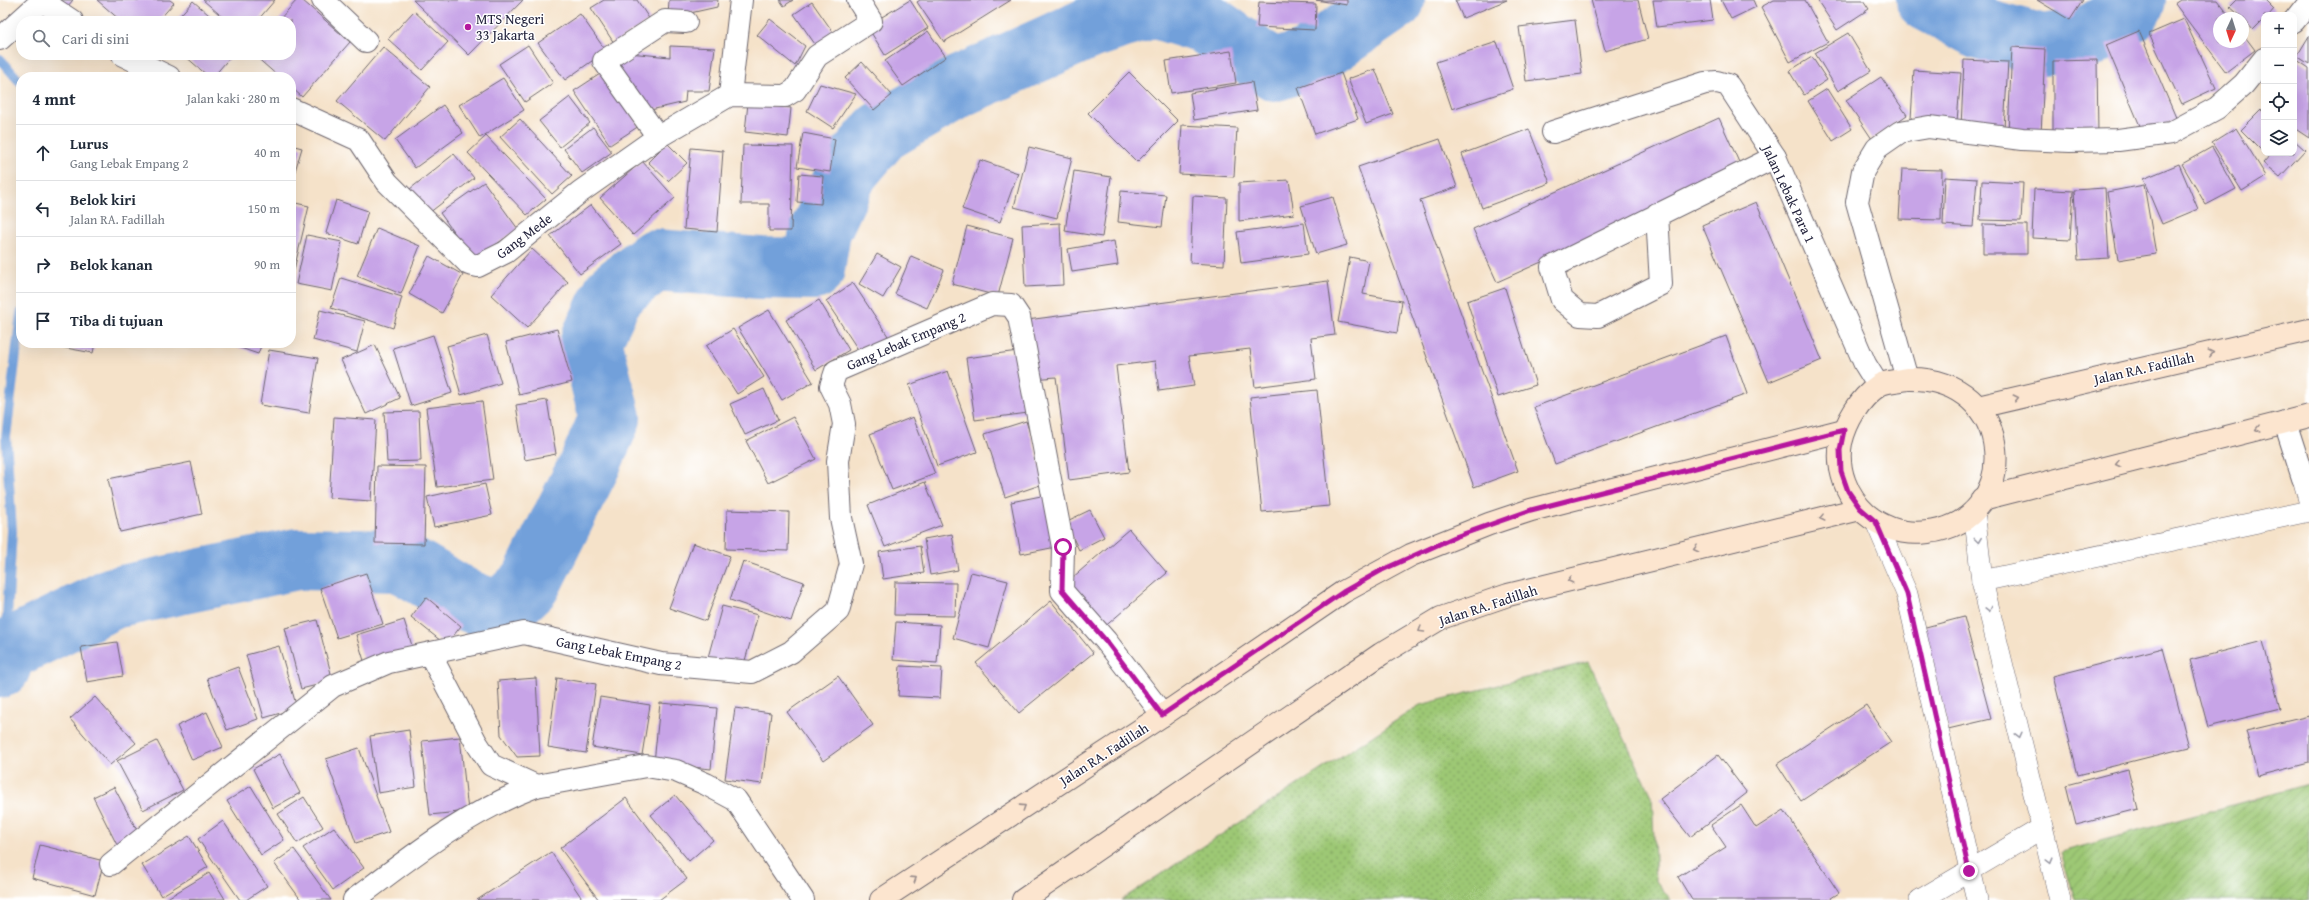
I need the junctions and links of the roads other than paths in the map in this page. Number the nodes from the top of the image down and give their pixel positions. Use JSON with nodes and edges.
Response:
{"nodes":[{"id":1,"x":42,"y":0,"type":"edge"},
{"id":2,"x":323,"y":0,"type":"edge"},
{"id":3,"x":741,"y":0,"type":"edge"},
{"id":4,"x":858,"y":0,"type":"edge"},
{"id":5,"x":2309,"y":2,"type":"edge"},
{"id":6,"x":25,"y":16,"type":"edge"},
{"id":7,"x":65,"y":16,"type":"edge"},
{"id":8,"x":2297,"y":17,"type":"edge"},
{"id":9,"x":686,"y":22,"type":"dead end"},
{"id":10,"x":16,"y":24,"type":"edge"},
{"id":11,"x":2,"y":37,"type":"edge"},
{"id":12,"x":366,"y":41,"type":"dead end"},
{"id":13,"x":133,"y":60,"type":"edge"},
{"id":14,"x":2261,"y":63,"type":"edge"},
{"id":15,"x":159,"y":72,"type":"edge"},
{"id":16,"x":730,"y":95,"type":"junction"},
{"id":17,"x":296,"y":111,"type":"edge"},
{"id":18,"x":1553,"y":132,"type":"dead end"},
{"id":19,"x":658,"y":138,"type":"junction"},
{"id":20,"x":1775,"y":157,"type":"junction"},
{"id":21,"x":1657,"y":214,"type":"junction"},
{"id":22,"x":2309,"y":330,"type":"edge"},
{"id":23,"x":1907,"y":379,"type":"junction"},
{"id":24,"x":1878,"y":385,"type":"junction"},
{"id":25,"x":1978,"y":407,"type":"junction"},
{"id":26,"x":2309,"y":416,"type":"edge"},
{"id":27,"x":2285,"y":422,"type":"junction"},
{"id":28,"x":1844,"y":430,"type":"junction"},
{"id":29,"x":2303,"y":478,"type":"joint"},
{"id":30,"x":2309,"y":500,"type":"edge"},
{"id":31,"x":1978,"y":505,"type":"junction"},
{"id":32,"x":2309,"y":510,"type":"edge"},
{"id":33,"x":1868,"y":515,"type":"junction"},
{"id":34,"x":1982,"y":581,"type":"junction"},
{"id":35,"x":430,"y":654,"type":"junction"},
{"id":36,"x":1162,"y":715,"type":"junction"},
{"id":37,"x":536,"y":786,"type":"junction"},
{"id":38,"x":2042,"y":828,"type":"junction"},
{"id":39,"x":111,"y":864,"type":"dead end"},
{"id":40,"x":1969,"y":871,"type":"junction"},
{"id":41,"x":888,"y":898,"type":"edge"},
{"id":42,"x":354,"y":900,"type":"edge"},
{"id":43,"x":803,"y":900,"type":"edge"},
{"id":44,"x":1023,"y":900,"type":"edge"},
{"id":45,"x":1920,"y":900,"type":"edge"},
{"id":46,"x":1977,"y":900,"type":"edge"},
{"id":47,"x":2060,"y":900,"type":"edge"}],
"edges":[{"from":1,"to":6,"type":"street"},
{"from":1,"to":7,"type":"street"},
{"from":2,"to":12,"type":"street"},
{"from":3,"to":16,"type":"street"},
{"from":4,"to":16,"type":"street"},
{"from":5,"to":8,"type":"street"},
{"from":9,"to":19,"type":"street"},
{"from":10,"to":11,"type":"street"},
{"from":13,"to":15,"type":"street"},
{"from":14,"to":23,"type":"street"},
{"from":16,"to":19,"type":"street","name":"Gang Mede"},
{"from":17,"to":19,"type":"street","name":"Gang Mede"},
{"from":18,"to":20,"type":"street","name":"Jalan Lebak Para 1"},
{"from":20,"to":21,"type":"street"},
{"from":20,"to":24,"type":"street","name":"Jalan Lebak Para 1"},
{"from":21,"to":21,"type":"street"},
{"from":25,"to":22,"type":"main road","name":"Jalan RA. Fadillah","one_way":true},
{"from":23,"to":24,"type":"main road"},
{"from":23,"to":25,"type":"main road"},
{"from":24,"to":28,"type":"main road"},
{"from":25,"to":31,"type":"main road"},
{"from":26,"to":27,"type":"main road"},
{"from":27,"to":29,"type":"street"},
{"from":27,"to":31,"type":"main road","one_way":true},
{"from":28,"to":33,"type":"main road"},
{"from":28,"to":36,"type":"main road","name":"Jalan RA. Fadillah"},
{"from":29,"to":30,"type":"lane"},
{"from":31,"to":33,"type":"main road"},
{"from":31,"to":34,"type":"lane","one_way":true},
{"from":32,"to":34,"type":"lane"},
{"from":33,"to":40,"type":"lane"},
{"from":33,"to":44,"type":"main road","name":"Jalan RA. Fadillah","one_way":true},
{"from":34,"to":38,"type":"lane","one_way":true},
{"from":35,"to":36,"type":"street","name":"Gang Lebak Empang 2"},
{"from":35,"to":37,"type":"street"},
{"from":35,"to":39,"type":"street"},
{"from":41,"to":36,"type":"main road","name":"Jalan RA. Fadillah","one_way":true},
{"from":37,"to":42,"type":"street"},
{"from":37,"to":43,"type":"street"},
{"from":38,"to":40,"type":"lane"},
{"from":38,"to":47,"type":"lane","one_way":true},
{"from":40,"to":45,"type":"lane"},
{"from":40,"to":46,"type":"lane"}]}
